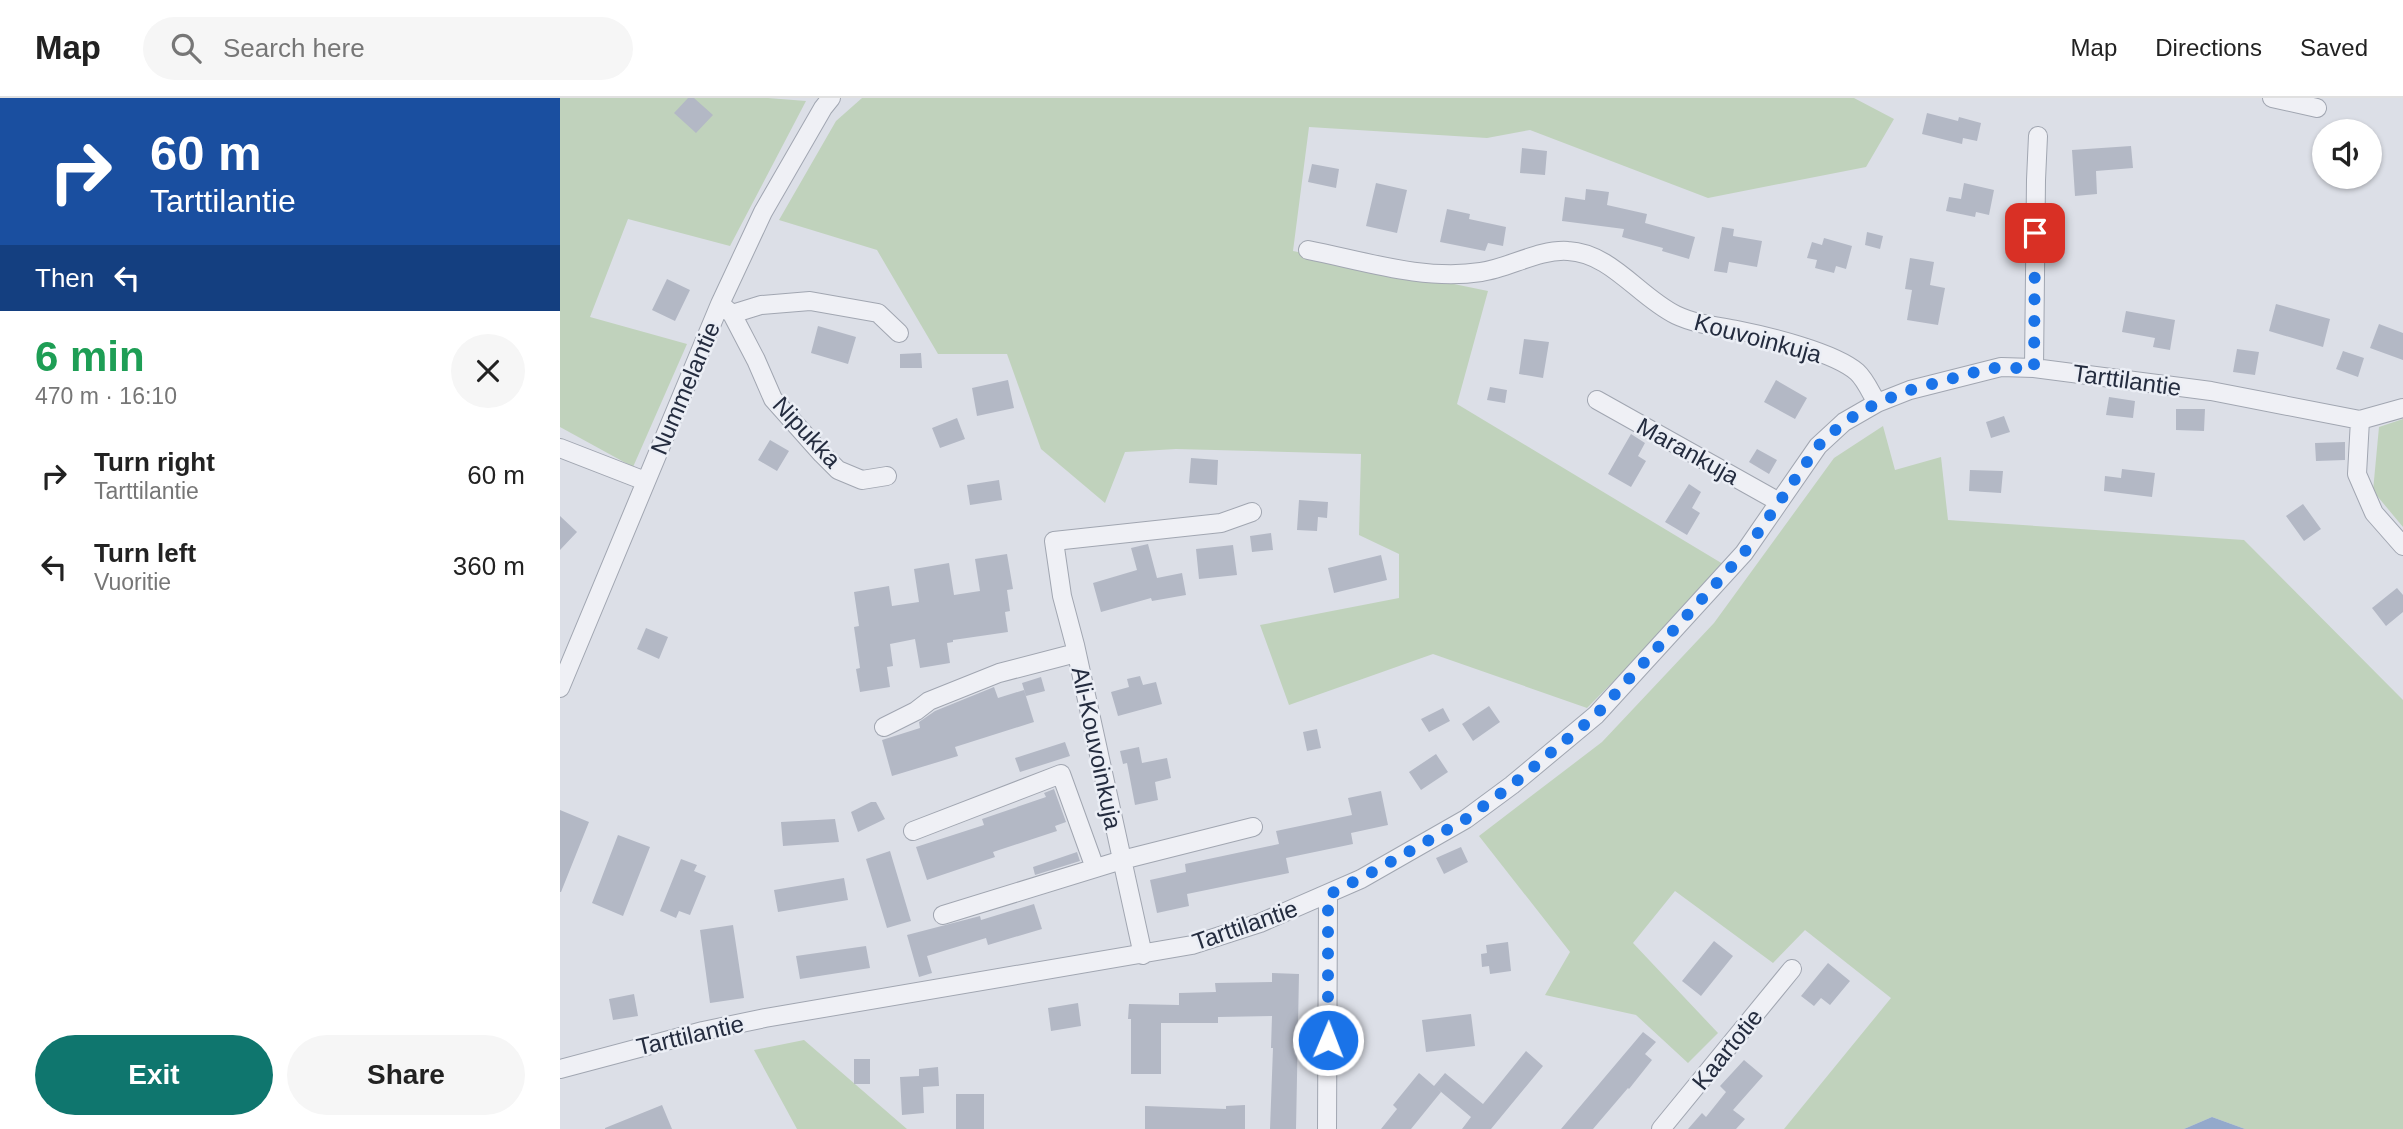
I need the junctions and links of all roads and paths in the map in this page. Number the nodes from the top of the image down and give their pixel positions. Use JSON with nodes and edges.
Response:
{"nodes":[{"id":1,"x":831,"y":98,"type":"edge"},
{"id":2,"x":2272,"y":98,"type":"edge"},
{"id":3,"x":2316,"y":108,"type":"dead end"},
{"id":4,"x":2038,"y":136,"type":"dead end"},
{"id":5,"x":1308,"y":250,"type":"dead end"},
{"id":6,"x":726,"y":309,"type":"junction"},
{"id":7,"x":899,"y":333,"type":"dead end"},
{"id":8,"x":2034,"y":368,"type":"junction"},
{"id":9,"x":1598,"y":400,"type":"dead end"},
{"id":10,"x":1877,"y":403,"type":"junction"},
{"id":11,"x":2403,"y":408,"type":"edge"},
{"id":12,"x":2360,"y":421,"type":"junction"},
{"id":13,"x":560,"y":448,"type":"edge"},
{"id":14,"x":887,"y":476,"type":"dead end"},
{"id":15,"x":645,"y":481,"type":"junction"},
{"id":16,"x":1779,"y":502,"type":"junction"},
{"id":17,"x":1252,"y":512,"type":"dead end"},
{"id":18,"x":2403,"y":546,"type":"edge"},
{"id":19,"x":1076,"y":653,"type":"junction"},
{"id":20,"x":560,"y":688,"type":"edge"},
{"id":21,"x":884,"y":727,"type":"dead end"},
{"id":22,"x":1253,"y":827,"type":"dead end"},
{"id":23,"x":913,"y":831,"type":"dead end"},
{"id":24,"x":1122,"y":860,"type":"junction"},
{"id":25,"x":1095,"y":868,"type":"junction"},
{"id":26,"x":1328,"y":895,"type":"junction"},
{"id":27,"x":943,"y":915,"type":"dead end"},
{"id":28,"x":1143,"y":955,"type":"junction"},
{"id":29,"x":1792,"y":969,"type":"dead end"},
{"id":30,"x":560,"y":1069,"type":"edge"},
{"id":31,"x":1327,"y":1129,"type":"edge"},
{"id":32,"x":1661,"y":1129,"type":"edge"}],
"edges":[{"from":1,"to":6,"type":"street","name":"Nummelantie"},
{"from":2,"to":3,"type":"street"},
{"from":4,"to":8,"type":"street"},
{"from":5,"to":10,"type":"street","name":"Kouvoinkuja"},
{"from":6,"to":7,"type":"street"},
{"from":6,"to":14,"type":"street","name":"Nipukka"},
{"from":6,"to":15,"type":"street","name":"Nummelantie"},
{"from":8,"to":10,"type":"street","name":"Tarttilantie"},
{"from":8,"to":12,"type":"street","name":"Tarttilantie"},
{"from":9,"to":16,"type":"street","name":"Marankuja"},
{"from":10,"to":16,"type":"street","name":"Tarttilantie"},
{"from":11,"to":12,"type":"street","name":"Tarttilantie"},
{"from":12,"to":18,"type":"street"},
{"from":13,"to":15,"type":"street"},
{"from":15,"to":20,"type":"street","name":"Nummelantie"},
{"from":16,"to":26,"type":"street","name":"Tarttilantie"},
{"from":17,"to":19,"type":"street","name":"Ali-Kouvoinkuja"},
{"from":19,"to":21,"type":"street"},
{"from":19,"to":24,"type":"street","name":"Ali-Kouvoinkuja"},
{"from":22,"to":24,"type":"street"},
{"from":23,"to":25,"type":"street"},
{"from":24,"to":25,"type":"street"},
{"from":24,"to":28,"type":"street","name":"Ali-Kouvoinkuja"},
{"from":25,"to":27,"type":"street"},
{"from":26,"to":28,"type":"street","name":"Tarttilantie"},
{"from":26,"to":31,"type":"street"},
{"from":28,"to":30,"type":"street","name":"Tarttilantie"},
{"from":29,"to":32,"type":"street","name":"Kaartotie"}]}
